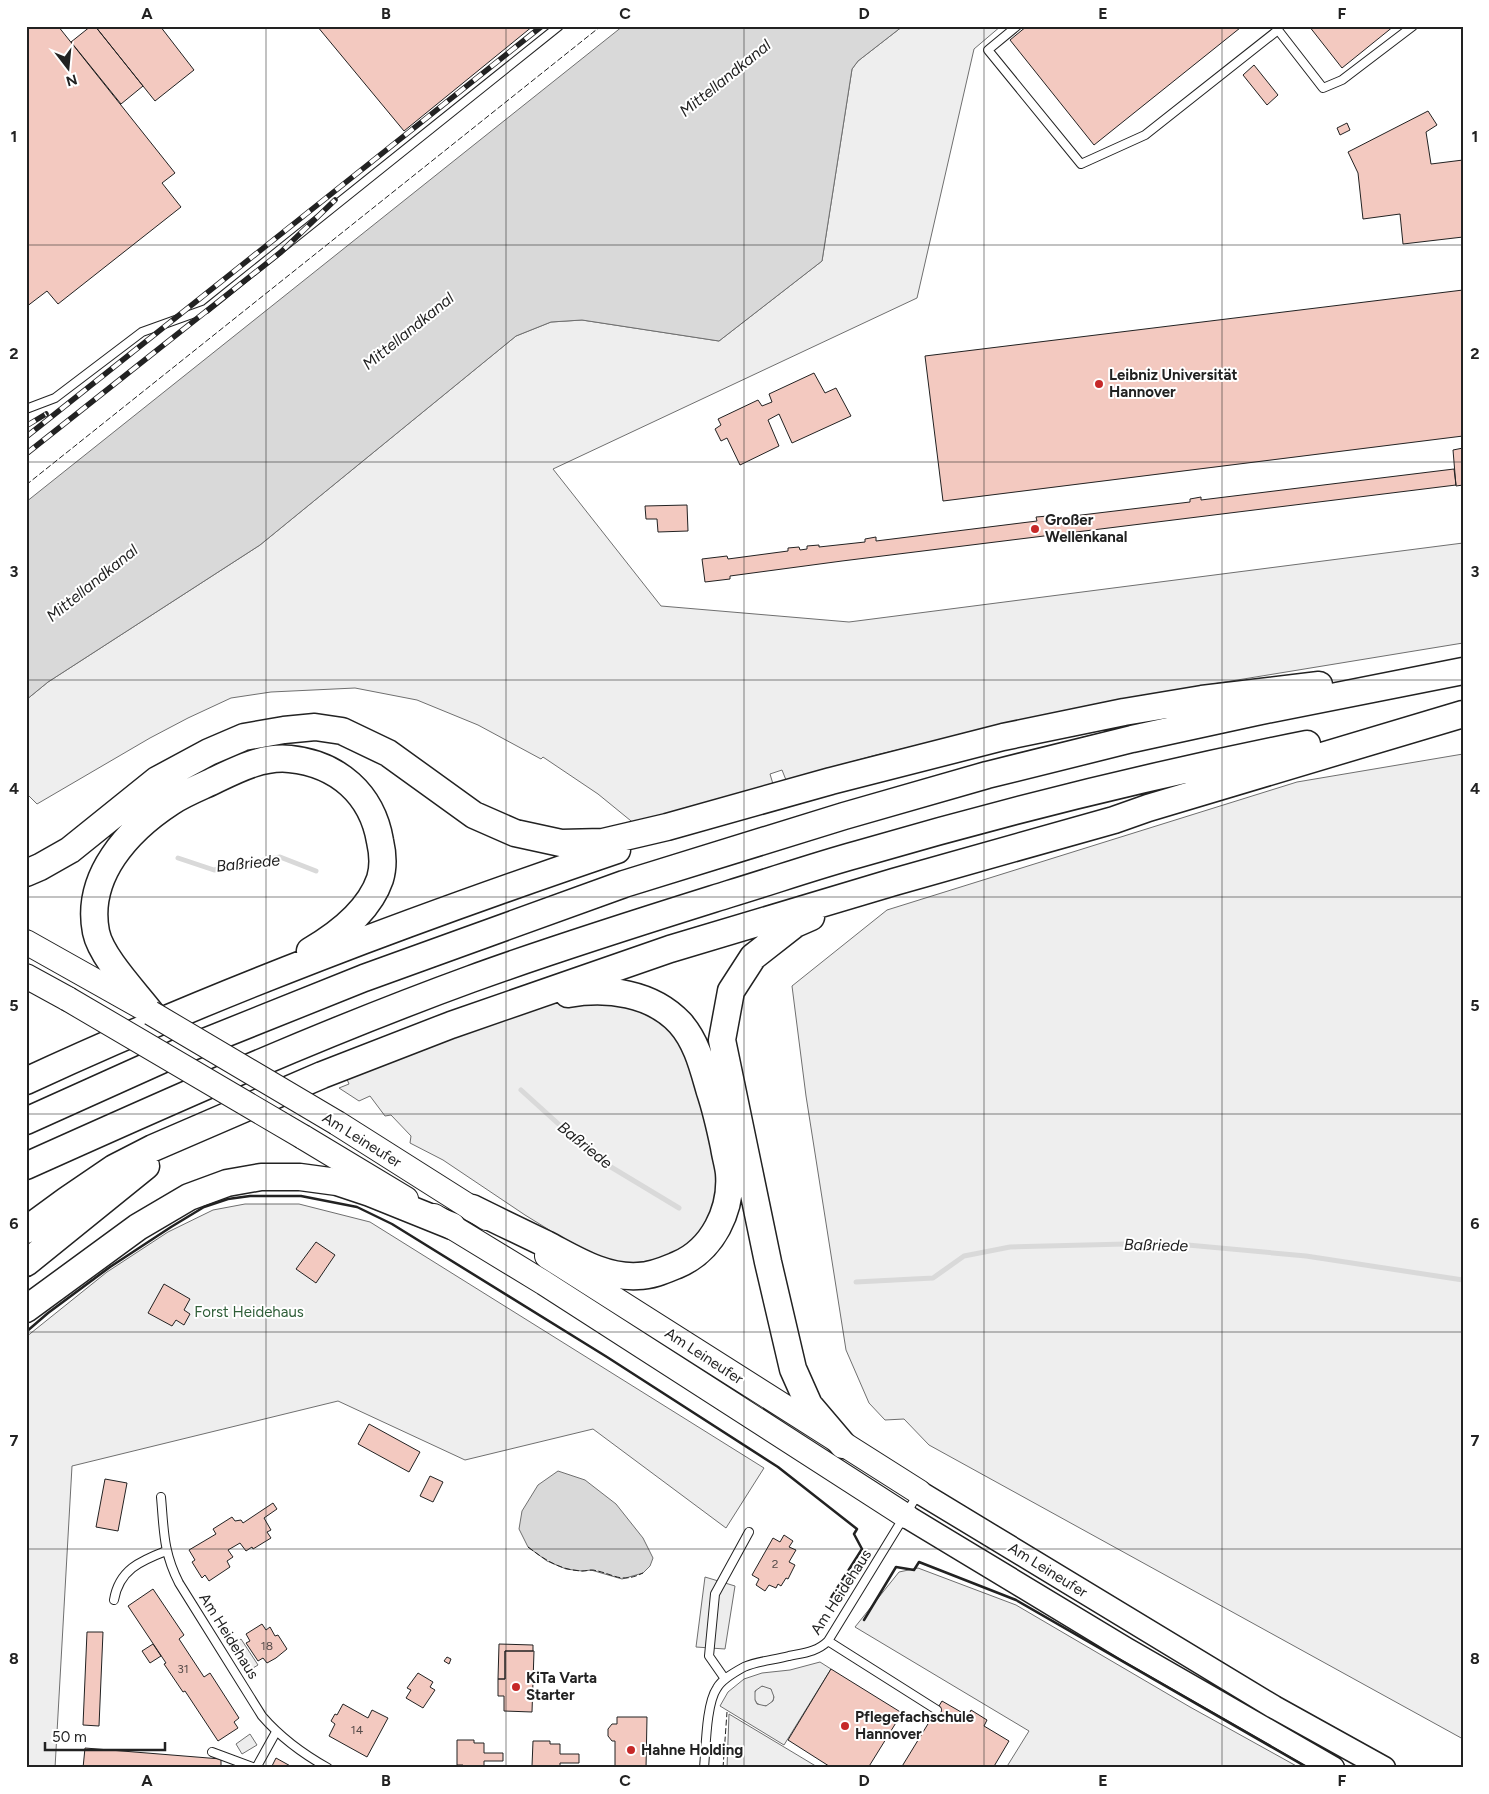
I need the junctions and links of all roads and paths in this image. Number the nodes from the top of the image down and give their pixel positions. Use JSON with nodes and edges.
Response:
{"nodes":[{"id":1,"x":559,"y":26,"type":"edge"},
{"id":2,"x":1017,"y":26,"type":"edge"},
{"id":3,"x":1413,"y":26,"type":"edge"},
{"id":4,"x":26,"y":409,"type":"edge"},
{"id":5,"x":1463,"y":672,"type":"edge"},
{"id":6,"x":1432,"y":677,"type":"junction"},
{"id":7,"x":1463,"y":713,"type":"edge"},
{"id":8,"x":730,"y":810,"type":"junction"},
{"id":9,"x":26,"y":873,"type":"edge"},
{"id":10,"x":894,"y":882,"type":"junction"},
{"id":11,"x":26,"y":942,"type":"edge"},
{"id":12,"x":26,"y":976,"type":"edge"},
{"id":13,"x":111,"y":980,"type":"junction"},
{"id":14,"x":227,"y":994,"type":"junction"},
{"id":15,"x":151,"y":1013,"type":"joint"},
{"id":16,"x":451,"y":1025,"type":"junction"},
{"id":17,"x":26,"y":1081,"type":"edge"},
{"id":18,"x":26,"y":1121,"type":"edge"},
{"id":19,"x":205,"y":1124,"type":"junction"},
{"id":20,"x":26,"y":1166,"type":"edge"},
{"id":21,"x":472,"y":1208,"type":"junction"},
{"id":22,"x":452,"y":1226,"type":"junction"},
{"id":23,"x":26,"y":1230,"type":"edge"},
{"id":24,"x":26,"y":1263,"type":"edge"},
{"id":25,"x":26,"y":1309,"type":"edge"},
{"id":26,"x":843,"y":1445,"type":"junction"},
{"id":27,"x":919,"y":1492,"type":"junction"},
{"id":28,"x":161,"y":1497,"type":"dead end"},
{"id":29,"x":906,"y":1516,"type":"junction"},
{"id":30,"x":749,"y":1532,"type":"dead end"},
{"id":31,"x":166,"y":1551,"type":"junction"},
{"id":32,"x":114,"y":1600,"type":"dead end"},
{"id":33,"x":828,"y":1641,"type":"junction"},
{"id":34,"x":725,"y":1679,"type":"junction"},
{"id":35,"x":937,"y":1710,"type":"dead end"},
{"id":36,"x":276,"y":1732,"type":"junction"},
{"id":37,"x":212,"y":1752,"type":"dead end"},
{"id":38,"x":255,"y":1768,"type":"edge"},
{"id":39,"x":328,"y":1768,"type":"edge"},
{"id":40,"x":704,"y":1768,"type":"edge"},
{"id":41,"x":1334,"y":1768,"type":"edge"},
{"id":42,"x":1384,"y":1768,"type":"edge"}],
"edges":[{"from":1,"to":4,"type":"lane"},
{"from":2,"to":3,"type":"lane"},
{"from":5,"to":6,"type":"highway"},
{"from":6,"to":8,"type":"highway"},
{"from":6,"to":18,"type":"highway"},
{"from":7,"to":10,"type":"highway"},
{"from":7,"to":20,"type":"highway"},
{"from":8,"to":9,"type":"highway"},
{"from":8,"to":14,"type":"highway"},
{"from":10,"to":16,"type":"highway"},
{"from":10,"to":26,"type":"highway"},
{"from":11,"to":13,"type":"highway"},
{"from":12,"to":22,"type":"highway","name":"Am Leineufer","bridge":true},
{"from":13,"to":14,"type":"highway"},
{"from":13,"to":15,"type":"highway"},
{"from":14,"to":17,"type":"highway"},
{"from":15,"to":21,"type":"highway","name":"Am Leineufer","bridge":true},
{"from":16,"to":19,"type":"highway"},
{"from":16,"to":21,"type":"highway"},
{"from":19,"to":23,"type":"highway"},
{"from":19,"to":24,"type":"highway"},
{"from":21,"to":26,"type":"highway","name":"Am Leineufer"},
{"from":22,"to":25,"type":"highway"},
{"from":22,"to":29,"type":"highway","name":"Am Leineufer"},
{"from":26,"to":27,"type":"highway","name":"Am Leineufer"},
{"from":27,"to":29,"type":"lane","name":"Am Heidehaus"},
{"from":27,"to":42,"type":"main road","name":"Am Leineufer"},
{"from":28,"to":31,"type":"lane","name":"Am Heidehaus"},
{"from":29,"to":33,"type":"lane","name":"Am Heidehaus"},
{"from":29,"to":41,"type":"main road","name":"Am Leineufer"},
{"from":30,"to":34,"type":"lane"},
{"from":31,"to":32,"type":"lane"},
{"from":31,"to":36,"type":"lane","name":"Am Heidehaus"},
{"from":33,"to":34,"type":"lane","name":"Am Heidehaus"},
{"from":33,"to":35,"type":"lane"},
{"from":34,"to":40,"type":"lane","name":"Am Heidehaus"},
{"from":36,"to":38,"type":"lane"},
{"from":36,"to":39,"type":"lane","name":"Am Heidehaus"},
{"from":37,"to":38,"type":"lane"}]}
